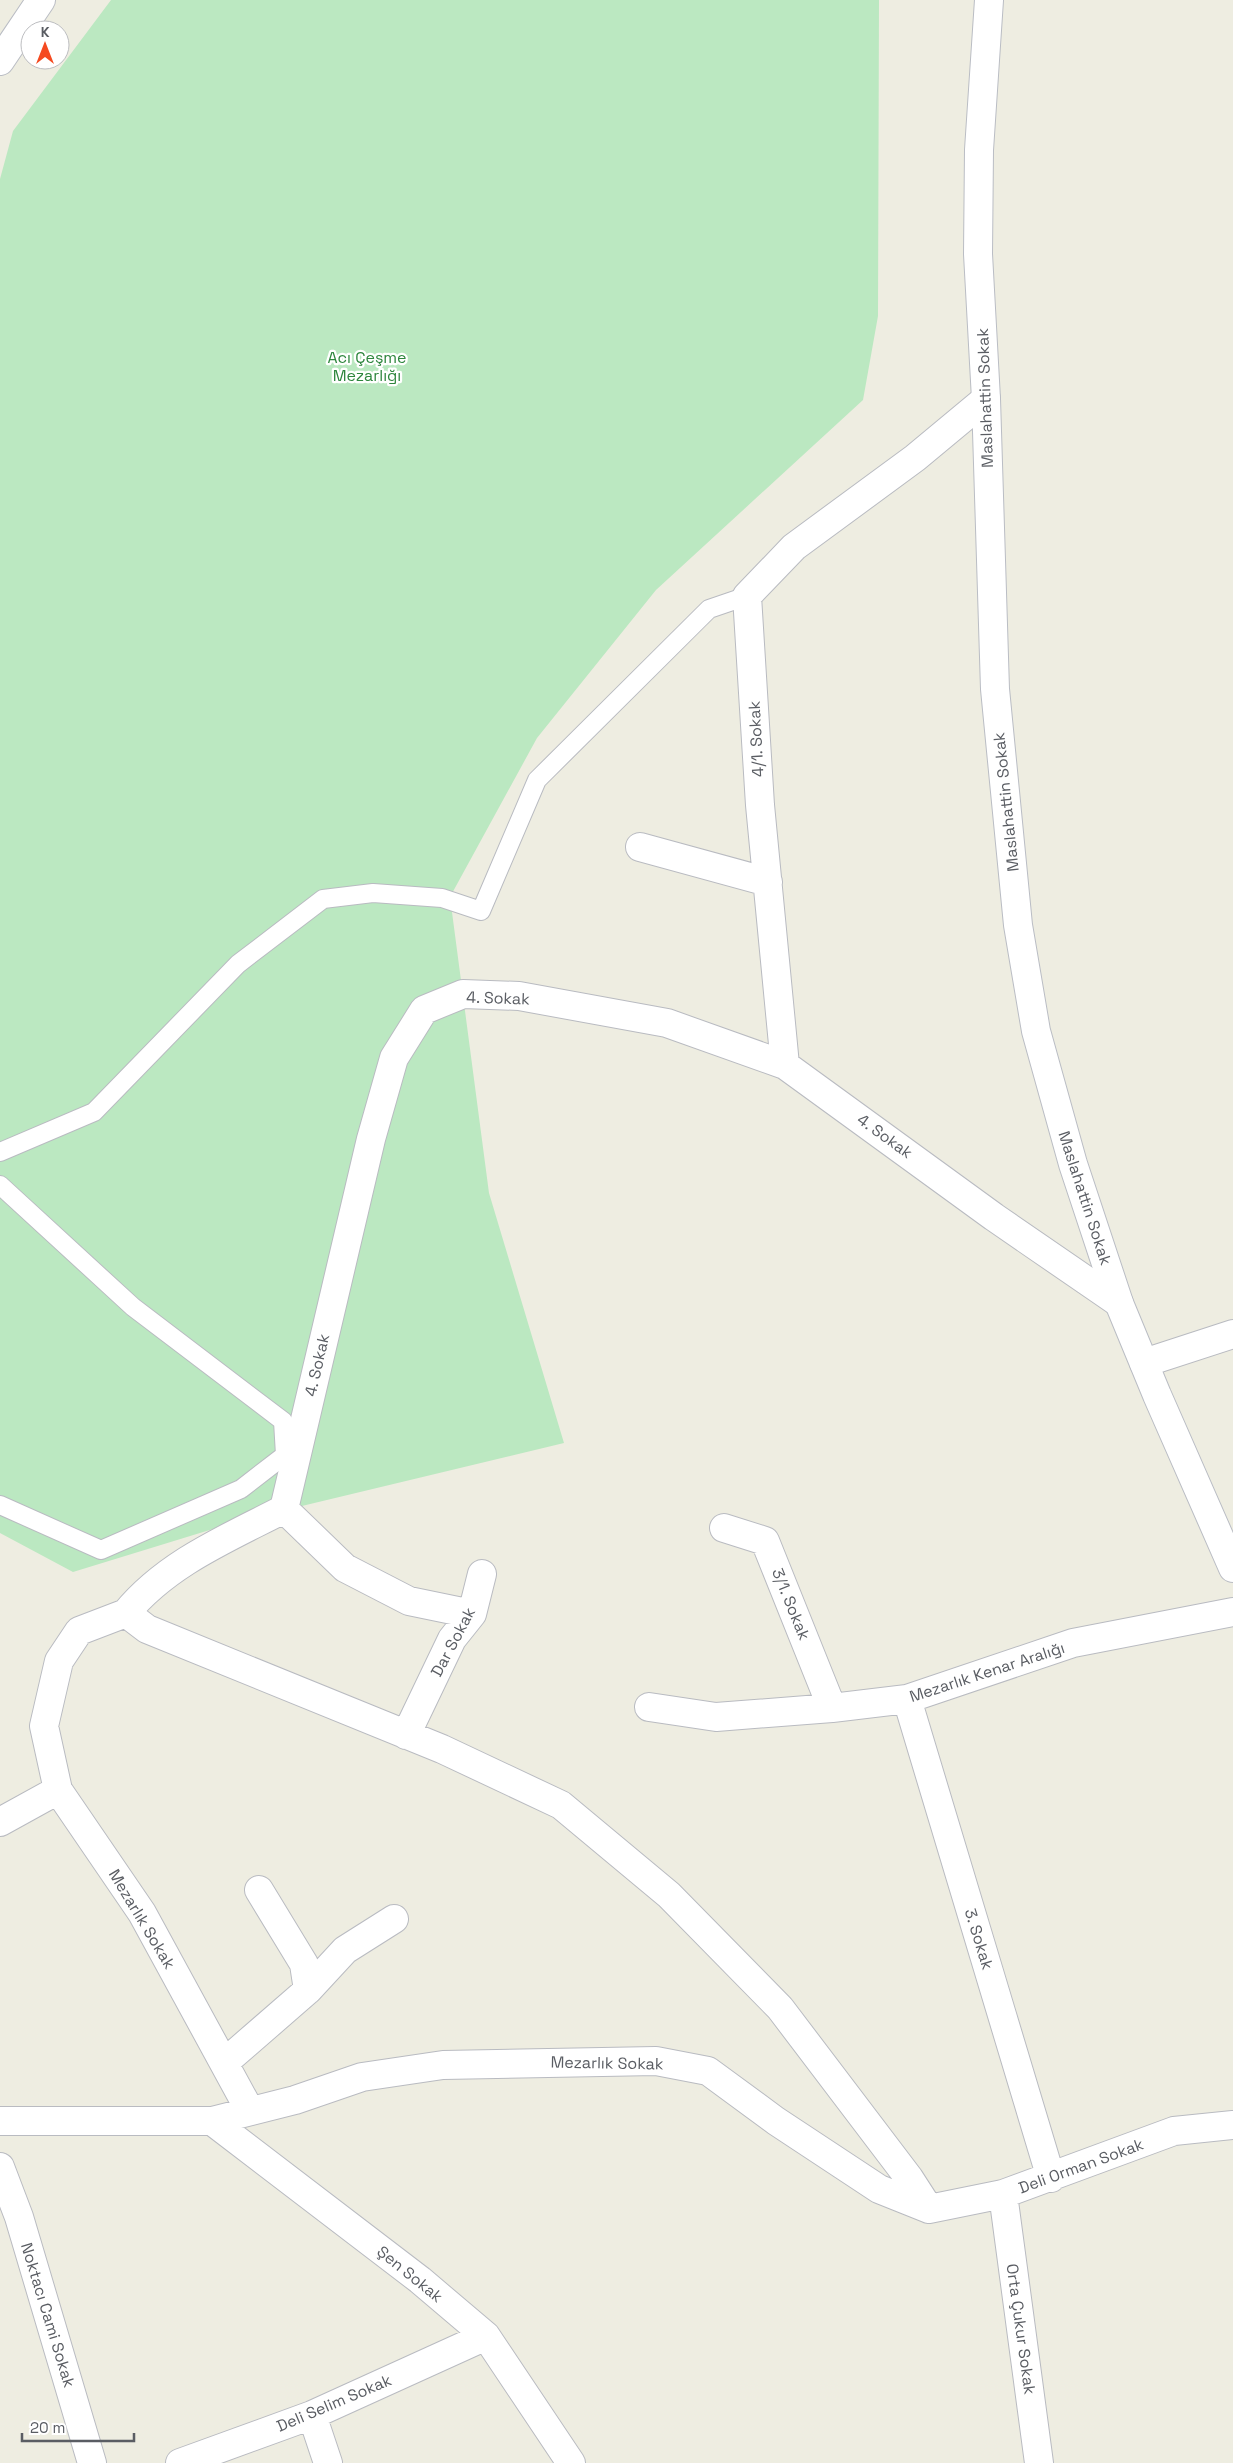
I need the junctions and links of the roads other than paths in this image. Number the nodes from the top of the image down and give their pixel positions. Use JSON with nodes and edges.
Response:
{"nodes":[{"id":1,"x":41,"y":0,"type":"edge"},
{"id":2,"x":989,"y":0,"type":"edge"},
{"id":3,"x":0,"y":61,"type":"edge"},
{"id":4,"x":986,"y":399,"type":"junction"},
{"id":5,"x":747,"y":596,"type":"junction"},
{"id":6,"x":640,"y":847,"type":"dead end"},
{"id":7,"x":768,"y":882,"type":"junction"},
{"id":8,"x":785,"y":1065,"type":"junction"},
{"id":9,"x":0,"y":1152,"type":"edge"},
{"id":10,"x":0,"y":1186,"type":"edge"},
{"id":11,"x":1120,"y":1304,"type":"junction"},
{"id":12,"x":1233,"y":1334,"type":"edge"},
{"id":13,"x":1144,"y":1363,"type":"junction"},
{"id":14,"x":0,"y":1505,"type":"edge"},
{"id":15,"x":284,"y":1509,"type":"junction"},
{"id":16,"x":724,"y":1528,"type":"dead end"},
{"id":17,"x":1233,"y":1568,"type":"edge"},
{"id":18,"x":482,"y":1574,"type":"dead end"},
{"id":19,"x":133,"y":1605,"type":"junction"},
{"id":20,"x":1233,"y":1612,"type":"edge"},
{"id":21,"x":472,"y":1614,"type":"junction"},
{"id":22,"x":908,"y":1699,"type":"junction"},
{"id":23,"x":649,"y":1707,"type":"dead end"},
{"id":24,"x":832,"y":1708,"type":"junction"},
{"id":25,"x":406,"y":1735,"type":"junction"},
{"id":26,"x":58,"y":1790,"type":"junction"},
{"id":27,"x":0,"y":1822,"type":"edge"},
{"id":28,"x":259,"y":1890,"type":"dead end"},
{"id":29,"x":394,"y":1919,"type":"dead end"},
{"id":30,"x":308,"y":1990,"type":"junction"},
{"id":31,"x":224,"y":2063,"type":"junction"},
{"id":32,"x":250,"y":2111,"type":"junction"},
{"id":33,"x":0,"y":2121,"type":"edge"},
{"id":34,"x":212,"y":2121,"type":"junction"},
{"id":35,"x":1233,"y":2125,"type":"edge"},
{"id":36,"x":0,"y":2167,"type":"edge"},
{"id":37,"x":1051,"y":2178,"type":"junction"},
{"id":38,"x":1003,"y":2194,"type":"junction"},
{"id":39,"x":929,"y":2209,"type":"junction"},
{"id":40,"x":9,"y":2222,"type":"edge"},
{"id":41,"x":486,"y":2336,"type":"junction"},
{"id":42,"x":312,"y":2415,"type":"junction"},
{"id":43,"x":92,"y":2463,"type":"edge"},
{"id":44,"x":180,"y":2463,"type":"edge"},
{"id":45,"x":328,"y":2463,"type":"edge"},
{"id":46,"x":571,"y":2463,"type":"edge"},
{"id":47,"x":1039,"y":2463,"type":"edge"}],
"edges":[{"from":1,"to":3,"type":"street"},
{"from":2,"to":4,"type":"street","name":"Maslahattin Sokak"},
{"from":4,"to":5,"type":"street"},
{"from":4,"to":11,"type":"street","name":"Maslahattin Sokak"},
{"from":5,"to":7,"type":"street","name":"4/1. Sokak"},
{"from":5,"to":9,"type":"lane"},
{"from":6,"to":7,"type":"street"},
{"from":7,"to":8,"type":"street","name":"4/1. Sokak"},
{"from":8,"to":11,"type":"street","name":"4. Sokak"},
{"from":8,"to":15,"type":"street","name":"4. Sokak"},
{"from":10,"to":14,"type":"lane"},
{"from":11,"to":13,"type":"street","name":"Maslahattin Sokak"},
{"from":12,"to":13,"type":"street"},
{"from":13,"to":17,"type":"street","name":"Maslahattin Sokak"},
{"from":15,"to":19,"type":"street"},
{"from":15,"to":21,"type":"street"},
{"from":16,"to":24,"type":"street","name":"3/1. Sokak"},
{"from":18,"to":21,"type":"street","name":"Dar Sokak"},
{"from":19,"to":25,"type":"street"},
{"from":19,"to":26,"type":"street"},
{"from":20,"to":22,"type":"street","name":"Mezarlık Kenar Aralığı"},
{"from":21,"to":25,"type":"street","name":"Dar Sokak"},
{"from":22,"to":24,"type":"street","name":"Mezarlık Kenar Aralığı"},
{"from":22,"to":37,"type":"street","name":"3. Sokak"},
{"from":23,"to":24,"type":"street","name":"Mezarlık Kenar Aralığı"},
{"from":25,"to":39,"type":"street"},
{"from":26,"to":27,"type":"street"},
{"from":26,"to":31,"type":"street","name":"Mezarlık Sokak"},
{"from":28,"to":30,"type":"street"},
{"from":29,"to":30,"type":"street"},
{"from":30,"to":31,"type":"street"},
{"from":31,"to":32,"type":"street","name":"Mezarlık Sokak"},
{"from":32,"to":34,"type":"street","name":"Mezarlık Sokak"},
{"from":32,"to":39,"type":"street","name":"Mezarlık Sokak"},
{"from":33,"to":34,"type":"street","name":"Mezarlık Sokak"},
{"from":34,"to":41,"type":"street","name":"Şen Sokak"},
{"from":35,"to":37,"type":"street","name":"Deli Orman Sokak"},
{"from":36,"to":40,"type":"street","name":"Noktacı Cami Sokak"},
{"from":37,"to":38,"type":"street","name":"Deli Orman Sokak"},
{"from":38,"to":39,"type":"street","name":"Deli Orman Sokak"},
{"from":38,"to":47,"type":"street","name":"Orta Çukur Sokak"},
{"from":40,"to":43,"type":"street","name":"Noktacı Cami Sokak"},
{"from":41,"to":42,"type":"street","name":"Deli Selim Sokak"},
{"from":41,"to":46,"type":"street","name":"Şen Sokak"},
{"from":42,"to":44,"type":"street","name":"Deli Selim Sokak"},
{"from":42,"to":45,"type":"street"}]}
